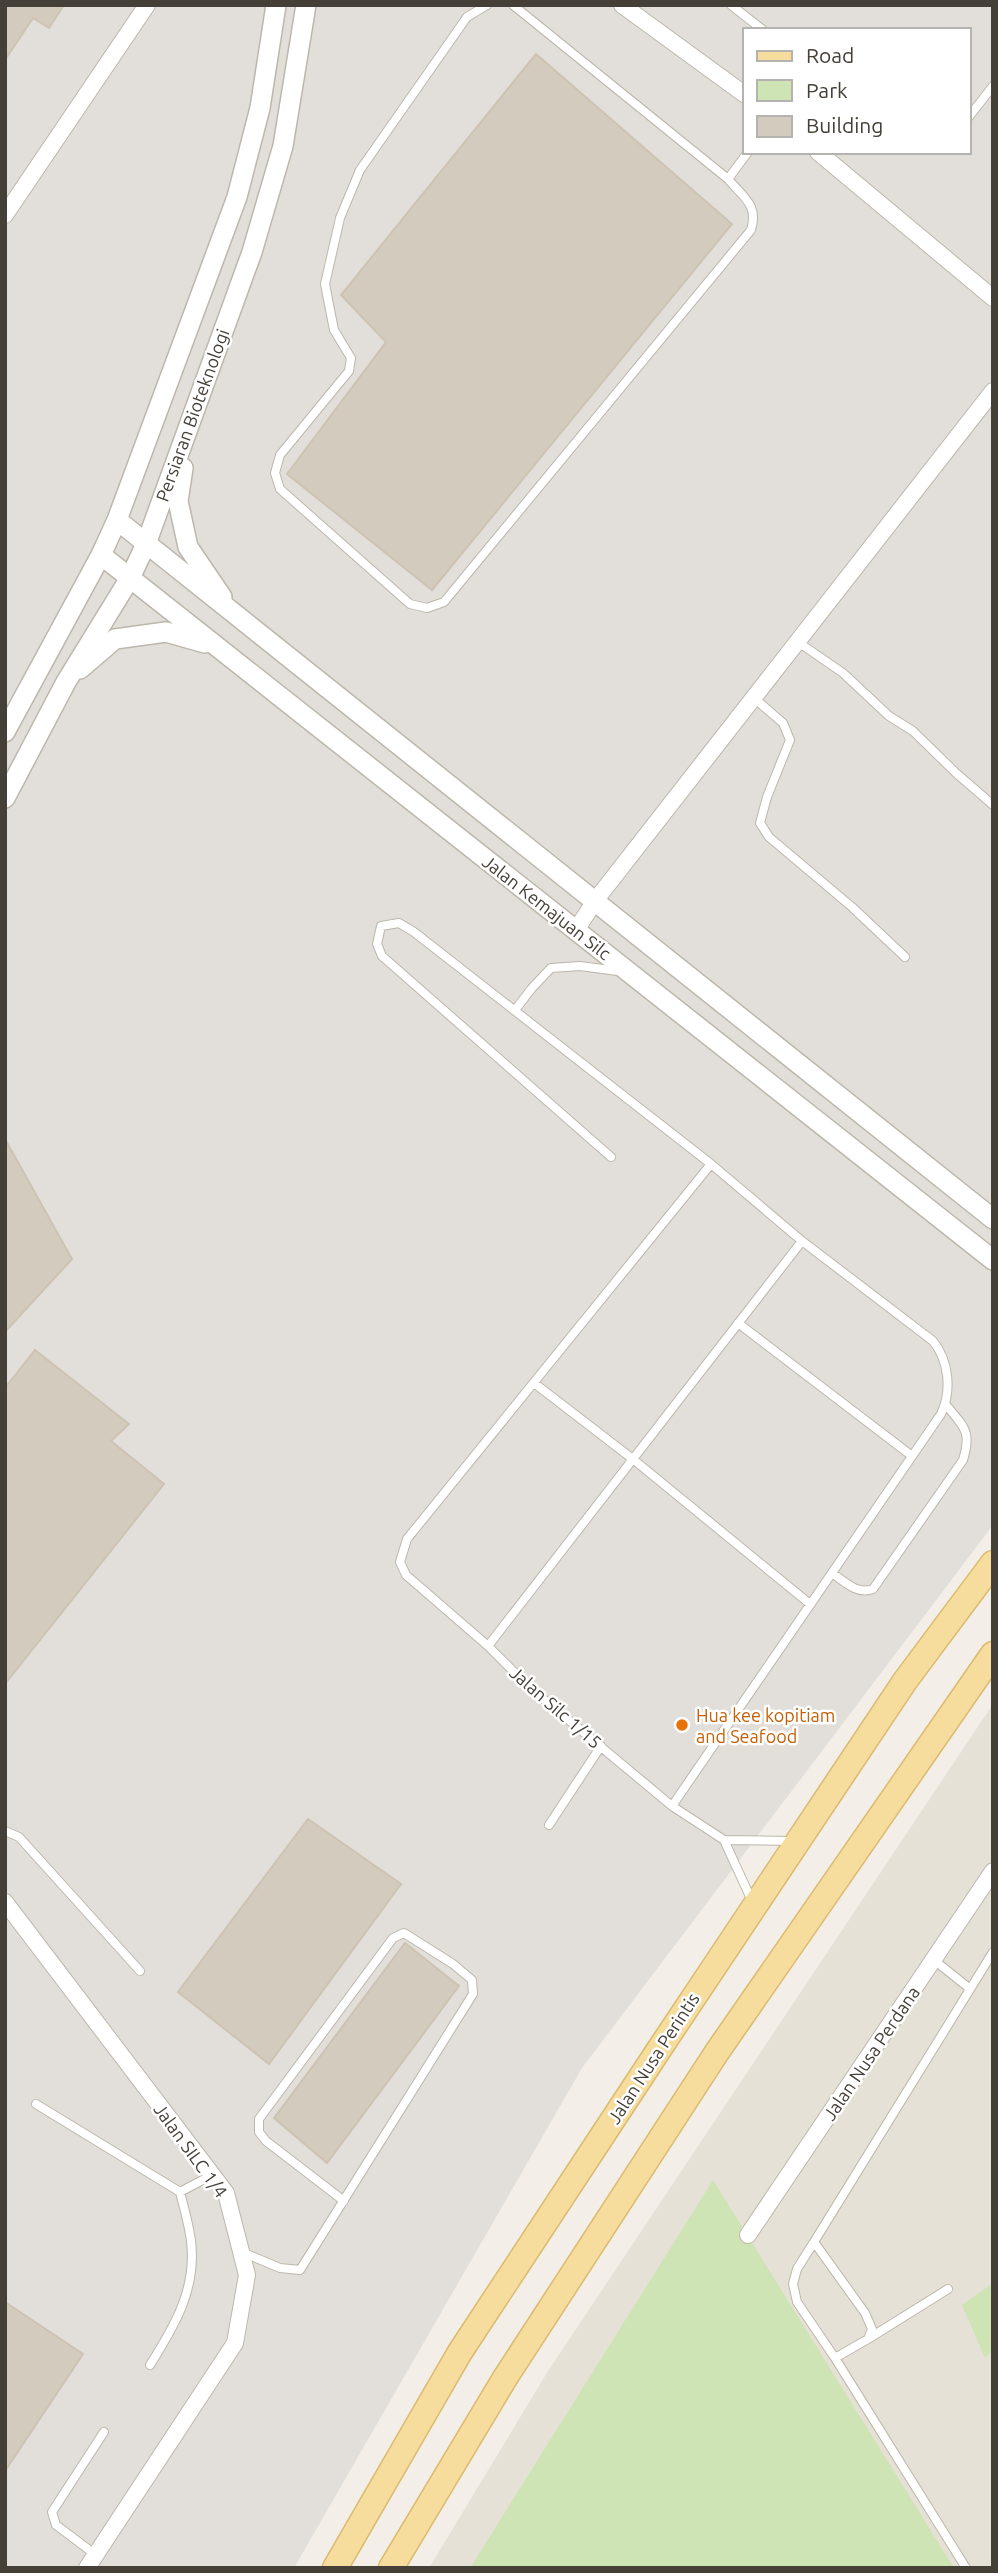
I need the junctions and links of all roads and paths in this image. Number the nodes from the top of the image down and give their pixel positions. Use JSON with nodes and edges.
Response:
{"nodes":[{"id":1,"x":147,"y":5,"type":"edge"},
{"id":2,"x":276,"y":5,"type":"edge"},
{"id":3,"x":306,"y":5,"type":"edge"},
{"id":4,"x":487,"y":5,"type":"edge"},
{"id":5,"x":513,"y":5,"type":"edge"},
{"id":6,"x":622,"y":5,"type":"edge"},
{"id":7,"x":731,"y":5,"type":"edge"},
{"id":8,"x":760,"y":28,"type":"edge"},
{"id":9,"x":993,"y":86,"type":"edge"},
{"id":10,"x":743,"y":93,"type":"edge"},
{"id":11,"x":970,"y":115,"type":"edge"},
{"id":12,"x":747,"y":154,"type":"edge"},
{"id":13,"x":820,"y":154,"type":"edge"},
{"id":14,"x":728,"y":179,"type":"junction"},
{"id":15,"x":7,"y":207,"type":"edge"},
{"id":16,"x":993,"y":298,"type":"edge"},
{"id":17,"x":993,"y":391,"type":"edge"},
{"id":18,"x":192,"y":415,"type":"junction"},
{"id":19,"x":117,"y":520,"type":"junction"},
{"id":20,"x":146,"y":544,"type":"junction"},
{"id":21,"x":101,"y":555,"type":"junction"},
{"id":22,"x":130,"y":578,"type":"junction"},
{"id":23,"x":233,"y":613,"type":"junction"},
{"id":24,"x":798,"y":642,"type":"junction"},
{"id":25,"x":216,"y":646,"type":"junction"},
{"id":26,"x":66,"y":682,"type":"junction"},
{"id":27,"x":754,"y":698,"type":"junction"},
{"id":28,"x":5,"y":732,"type":"edge"},
{"id":29,"x":5,"y":798,"type":"edge"},
{"id":30,"x":993,"y":805,"type":"edge"},
{"id":31,"x":595,"y":901,"type":"junction"},
{"id":32,"x":576,"y":930,"type":"junction"},
{"id":33,"x":905,"y":957,"type":"dead end"},
{"id":34,"x":630,"y":972,"type":"junction"},
{"id":35,"x":516,"y":1010,"type":"junction"},
{"id":36,"x":890,"y":1138,"type":"junction"},
{"id":37,"x":611,"y":1157,"type":"dead end"},
{"id":38,"x":870,"y":1163,"type":"junction"},
{"id":39,"x":711,"y":1164,"type":"junction"},
{"id":40,"x":958,"y":1190,"type":"junction"},
{"id":41,"x":937,"y":1216,"type":"junction"},
{"id":42,"x":993,"y":1219,"type":"edge"},
{"id":43,"x":802,"y":1241,"type":"junction"},
{"id":44,"x":993,"y":1260,"type":"edge"},
{"id":45,"x":738,"y":1323,"type":"junction"},
{"id":46,"x":534,"y":1383,"type":"junction"},
{"id":47,"x":946,"y":1405,"type":"junction"},
{"id":48,"x":912,"y":1456,"type":"junction"},
{"id":49,"x":634,"y":1460,"type":"junction"},
{"id":50,"x":993,"y":1543,"type":"edge"},
{"id":51,"x":993,"y":1563,"type":"edge"},
{"id":52,"x":832,"y":1573,"type":"junction"},
{"id":53,"x":810,"y":1604,"type":"junction"},
{"id":54,"x":488,"y":1646,"type":"junction"},
{"id":55,"x":993,"y":1654,"type":"edge"},
{"id":56,"x":905,"y":1681,"type":"junction"},
{"id":57,"x":601,"y":1746,"type":"junction"},
{"id":58,"x":672,"y":1806,"type":"junction"},
{"id":59,"x":549,"y":1825,"type":"dead end"},
{"id":60,"x":5,"y":1831,"type":"edge"},
{"id":61,"x":724,"y":1840,"type":"junction"},
{"id":62,"x":798,"y":1842,"type":"junction"},
{"id":63,"x":993,"y":1871,"type":"edge"},
{"id":64,"x":5,"y":1902,"type":"edge"},
{"id":65,"x":754,"y":1906,"type":"junction"},
{"id":66,"x":993,"y":1952,"type":"edge"},
{"id":67,"x":934,"y":1960,"type":"junction"},
{"id":68,"x":140,"y":1971,"type":"dead end"},
{"id":69,"x":969,"y":1988,"type":"junction"},
{"id":70,"x":36,"y":2104,"type":"dead end"},
{"id":71,"x":212,"y":2175,"type":"junction"},
{"id":72,"x":180,"y":2192,"type":"junction"},
{"id":73,"x":344,"y":2201,"type":"junction"},
{"id":74,"x":748,"y":2235,"type":"dead end"},
{"id":75,"x":814,"y":2242,"type":"junction"},
{"id":76,"x":243,"y":2252,"type":"junction"},
{"id":77,"x":948,"y":2289,"type":"dead end"},
{"id":78,"x":868,"y":2339,"type":"junction"},
{"id":79,"x":835,"y":2358,"type":"junction"},
{"id":80,"x":150,"y":2365,"type":"dead end"},
{"id":81,"x":104,"y":2432,"type":"dead end"},
{"id":82,"x":92,"y":2562,"type":"edge"},
{"id":83,"x":335,"y":2568,"type":"edge"},
{"id":84,"x":391,"y":2568,"type":"edge"},
{"id":85,"x":966,"y":2568,"type":"edge"}],
"edges":[{"from":1,"to":15,"type":"street"},
{"from":2,"to":19,"type":"street","name":"Persiaran Bioteknologi"},
{"from":3,"to":18,"type":"street","name":"Persiaran Bioteknologi"},
{"from":4,"to":14,"type":"lane"},
{"from":5,"to":14,"type":"lane"},
{"from":6,"to":10,"type":"street"},
{"from":7,"to":8,"type":"lane"},
{"from":9,"to":11,"type":"lane"},
{"from":12,"to":14,"type":"lane"},
{"from":13,"to":16,"type":"street"},
{"from":17,"to":24,"type":"street"},
{"from":18,"to":20,"type":"street","name":"Persiaran Bioteknologi"},
{"from":18,"to":23,"type":"street"},
{"from":19,"to":20,"type":"street","name":"Jalan Kemajuan Silc"},
{"from":19,"to":21,"type":"street","name":"Persiaran Bioteknologi"},
{"from":20,"to":22,"type":"street","name":"Persiaran Bioteknologi"},
{"from":20,"to":23,"type":"street","name":"Jalan Kemajuan Silc"},
{"from":21,"to":22,"type":"street","name":"Jalan Kemajuan Silc"},
{"from":21,"to":28,"type":"street","name":"Persiaran Bioteknologi"},
{"from":22,"to":25,"type":"street","name":"Jalan Kemajuan Silc"},
{"from":22,"to":26,"type":"street","name":"Persiaran Bioteknologi"},
{"from":23,"to":31,"type":"street","name":"Jalan Kemajuan Silc"},
{"from":24,"to":27,"type":"street"},
{"from":24,"to":30,"type":"lane"},
{"from":25,"to":26,"type":"street"},
{"from":25,"to":32,"type":"street","name":"Jalan Kemajuan Silc"},
{"from":26,"to":29,"type":"street","name":"Persiaran Bioteknologi"},
{"from":27,"to":31,"type":"street"},
{"from":27,"to":33,"type":"lane"},
{"from":31,"to":32,"type":"street"},
{"from":31,"to":36,"type":"street","name":"Jalan Kemajuan Silc"},
{"from":32,"to":34,"type":"street","name":"Jalan Kemajuan Silc"},
{"from":34,"to":35,"type":"lane"},
{"from":34,"to":38,"type":"street","name":"Jalan Kemajuan Silc"},
{"from":35,"to":37,"type":"lane"},
{"from":35,"to":39,"type":"lane"},
{"from":36,"to":38,"type":"street"},
{"from":36,"to":40,"type":"street","name":"Jalan Kemajuan Silc"},
{"from":38,"to":41,"type":"street","name":"Jalan Kemajuan Silc"},
{"from":39,"to":43,"type":"lane"},
{"from":39,"to":46,"type":"lane"},
{"from":40,"to":41,"type":"street"},
{"from":40,"to":42,"type":"street","name":"Jalan Kemajuan Silc"},
{"from":41,"to":44,"type":"street","name":"Jalan Kemajuan Silc"},
{"from":43,"to":45,"type":"lane"},
{"from":43,"to":47,"type":"lane"},
{"from":45,"to":48,"type":"lane"},
{"from":45,"to":49,"type":"lane"},
{"from":46,"to":49,"type":"lane"},
{"from":46,"to":54,"type":"lane","name":"Jalan Silc 1/15"},
{"from":47,"to":48,"type":"lane"},
{"from":47,"to":52,"type":"lane"},
{"from":48,"to":52,"type":"lane"},
{"from":49,"to":53,"type":"lane"},
{"from":49,"to":54,"type":"lane"},
{"from":50,"to":56,"type":"main road"},
{"from":51,"to":56,"type":"main road","name":"Jalan Nusa Perintis"},
{"from":52,"to":53,"type":"lane"},
{"from":53,"to":58,"type":"lane"},
{"from":54,"to":57,"type":"lane","name":"Jalan Silc 1/15"},
{"from":55,"to":84,"type":"main road"},
{"from":56,"to":62,"type":"main road","name":"Jalan Nusa Perintis"},
{"from":57,"to":58,"type":"lane","name":"Jalan Silc 1/15"},
{"from":57,"to":59,"type":"lane"},
{"from":58,"to":61,"type":"lane","name":"Jalan Silc 1/15"},
{"from":60,"to":68,"type":"lane"},
{"from":61,"to":62,"type":"lane"},
{"from":61,"to":65,"type":"lane"},
{"from":62,"to":65,"type":"main road","name":"Jalan Nusa Perintis"},
{"from":63,"to":67,"type":"street","name":"Jalan Nusa Perdana"},
{"from":64,"to":71,"type":"street","name":"Jalan SILC 1/4"},
{"from":65,"to":83,"type":"main road","name":"Jalan Nusa Perintis"},
{"from":66,"to":69,"type":"lane"},
{"from":67,"to":69,"type":"lane"},
{"from":67,"to":74,"type":"street","name":"Jalan Nusa Perdana"},
{"from":69,"to":75,"type":"lane"},
{"from":70,"to":72,"type":"lane"},
{"from":71,"to":72,"type":"lane"},
{"from":71,"to":76,"type":"street","name":"Jalan SILC 1/4"},
{"from":72,"to":80,"type":"lane"},
{"from":73,"to":73,"type":"lane"},
{"from":73,"to":76,"type":"lane"},
{"from":75,"to":78,"type":"lane"},
{"from":75,"to":79,"type":"lane"},
{"from":76,"to":82,"type":"street","name":"Jalan SILC 1/4"},
{"from":77,"to":78,"type":"lane"},
{"from":78,"to":79,"type":"lane"},
{"from":79,"to":85,"type":"lane"},
{"from":81,"to":82,"type":"lane"}]}
